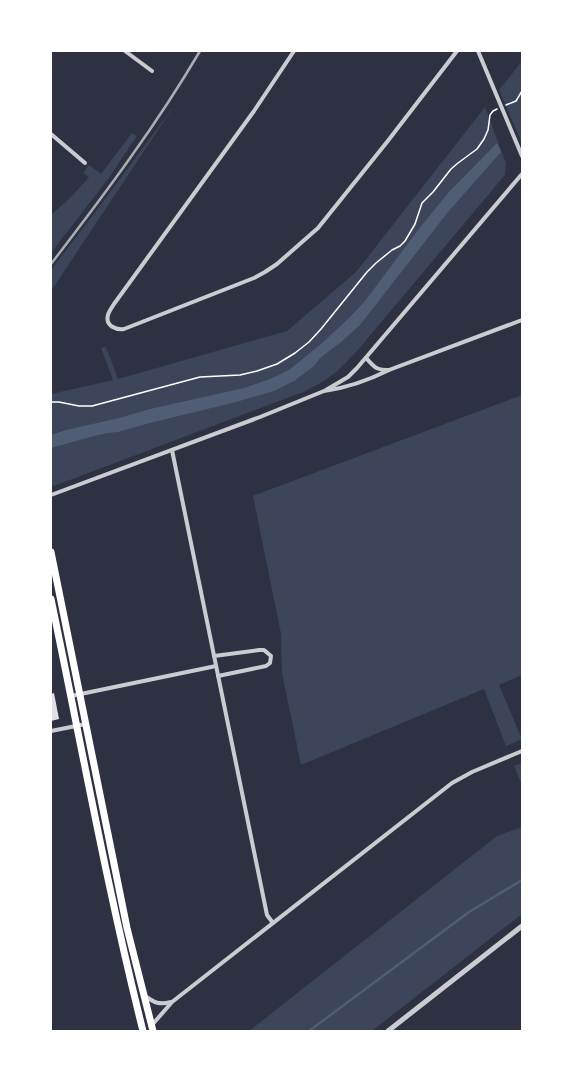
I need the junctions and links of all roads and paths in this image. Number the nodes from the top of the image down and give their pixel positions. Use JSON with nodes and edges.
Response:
{"nodes":[{"id":1,"x":125,"y":51,"type":"edge"},
{"id":2,"x":294,"y":51,"type":"edge"},
{"id":3,"x":457,"y":51,"type":"edge"},
{"id":4,"x":478,"y":51,"type":"edge"},
{"id":5,"x":152,"y":70,"type":"dead end"},
{"id":6,"x":522,"y":91,"type":"edge"},
{"id":7,"x":502,"y":107,"type":"junction"},
{"id":8,"x":51,"y":134,"type":"edge"},
{"id":9,"x":522,"y":156,"type":"edge"},
{"id":10,"x":85,"y":164,"type":"dead end"},
{"id":11,"x":522,"y":174,"type":"edge"},
{"id":12,"x":522,"y":320,"type":"edge"},
{"id":13,"x":366,"y":358,"type":"junction"},
{"id":14,"x":389,"y":370,"type":"junction"},
{"id":15,"x":324,"y":391,"type":"junction"},
{"id":16,"x":51,"y":402,"type":"edge"},
{"id":17,"x":172,"y":450,"type":"junction"},
{"id":18,"x":51,"y":495,"type":"edge"},
{"id":19,"x":51,"y":552,"type":"edge"},
{"id":20,"x":51,"y":598,"type":"edge"},
{"id":21,"x":214,"y":656,"type":"junction"},
{"id":22,"x":216,"y":666,"type":"junction"},
{"id":23,"x":218,"y":676,"type":"junction"},
{"id":24,"x":80,"y":694,"type":"junction"},
{"id":25,"x":71,"y":696,"type":"junction"},
{"id":26,"x":86,"y":724,"type":"junction"},
{"id":27,"x":77,"y":725,"type":"junction"},
{"id":28,"x":51,"y":731,"type":"edge"},
{"id":29,"x":522,"y":751,"type":"edge"},
{"id":30,"x":273,"y":923,"type":"junction"},
{"id":31,"x":522,"y":926,"type":"edge"},
{"id":32,"x":145,"y":996,"type":"junction"},
{"id":33,"x":172,"y":1002,"type":"junction"},
{"id":34,"x":153,"y":1028,"type":"edge"},
{"id":35,"x":143,"y":1031,"type":"edge"},
{"id":36,"x":388,"y":1031,"type":"edge"}],
"edges":[{"from":1,"to":5,"type":"street"},
{"from":2,"to":3,"type":"street"},
{"from":4,"to":7,"type":"street"},
{"from":6,"to":7,"type":"path"},
{"from":7,"to":9,"type":"street"},
{"from":7,"to":16,"type":"path"},
{"from":8,"to":10,"type":"street"},
{"from":11,"to":13,"type":"street"},
{"from":12,"to":14,"type":"street"},
{"from":13,"to":14,"type":"street"},
{"from":13,"to":15,"type":"street"},
{"from":14,"to":15,"type":"street"},
{"from":15,"to":17,"type":"street"},
{"from":17,"to":18,"type":"street"},
{"from":17,"to":21,"type":"street"},
{"from":19,"to":24,"type":"highway"},
{"from":20,"to":25,"type":"highway"},
{"from":21,"to":22,"type":"street"},
{"from":21,"to":23,"type":"street"},
{"from":22,"to":23,"type":"street"},
{"from":22,"to":24,"type":"street"},
{"from":23,"to":30,"type":"street"},
{"from":24,"to":25,"type":"street"},
{"from":24,"to":26,"type":"highway"},
{"from":25,"to":27,"type":"highway"},
{"from":26,"to":27,"type":"street"},
{"from":26,"to":32,"type":"highway"},
{"from":27,"to":28,"type":"street"},
{"from":27,"to":35,"type":"highway"},
{"from":29,"to":30,"type":"street"},
{"from":30,"to":33,"type":"street"},
{"from":31,"to":36,"type":"street"},
{"from":32,"to":33,"type":"street"},
{"from":32,"to":34,"type":"highway"},
{"from":33,"to":34,"type":"street"}]}
